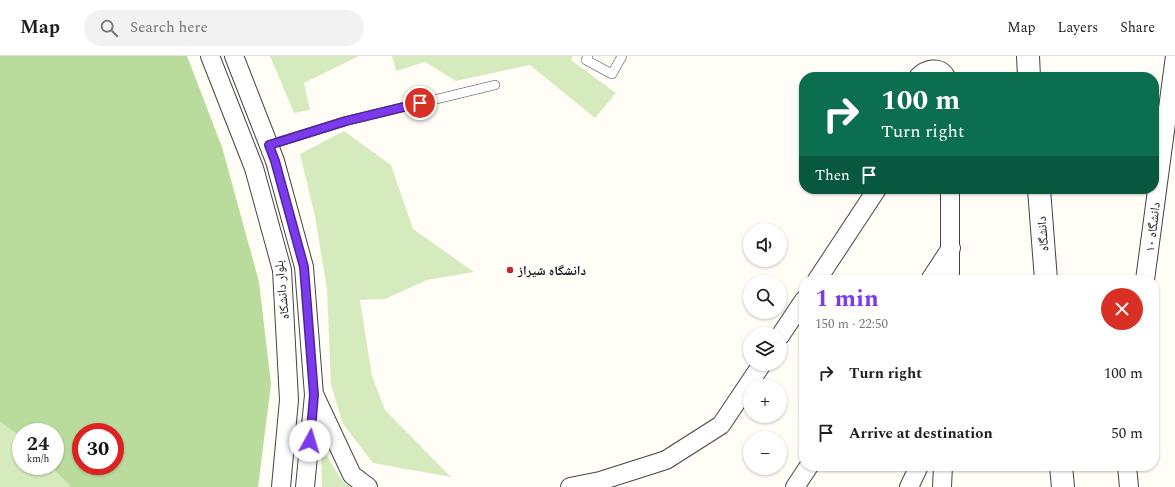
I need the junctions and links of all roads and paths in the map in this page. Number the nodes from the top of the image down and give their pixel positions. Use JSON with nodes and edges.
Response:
{"nodes":[{"id":1,"x":210,"y":56,"type":"edge"},
{"id":2,"x":234,"y":56,"type":"edge"},
{"id":3,"x":588,"y":56,"type":"edge"},
{"id":4,"x":622,"y":56,"type":"edge"},
{"id":5,"x":1028,"y":56,"type":"edge"},
{"id":6,"x":1175,"y":56,"type":"edge"},
{"id":7,"x":923,"y":72,"type":"edge"},
{"id":8,"x":941,"y":72,"type":"edge"},
{"id":9,"x":1030,"y":72,"type":"edge"},
{"id":10,"x":495,"y":85,"type":"dead end"},
{"id":11,"x":269,"y":145,"type":"junction"},
{"id":12,"x":1159,"y":175,"type":"edge"},
{"id":13,"x":874,"y":194,"type":"edge"},
{"id":14,"x":950,"y":194,"type":"edge"},
{"id":15,"x":1038,"y":194,"type":"edge"},
{"id":16,"x":1157,"y":194,"type":"edge"},
{"id":17,"x":951,"y":248,"type":"junction"},
{"id":18,"x":820,"y":275,"type":"edge"},
{"id":19,"x":933,"y":275,"type":"edge"},
{"id":20,"x":950,"y":275,"type":"edge"},
{"id":21,"x":1046,"y":275,"type":"edge"},
{"id":22,"x":1146,"y":275,"type":"edge"},
{"id":23,"x":799,"y":308,"type":"edge"},
{"id":24,"x":786,"y":327,"type":"edge"},
{"id":25,"x":757,"y":371,"type":"edge"},
{"id":26,"x":314,"y":395,"type":"junction"},
{"id":27,"x":806,"y":471,"type":"edge"},
{"id":28,"x":917,"y":471,"type":"edge"},
{"id":29,"x":943,"y":471,"type":"edge"},
{"id":30,"x":1061,"y":471,"type":"edge"},
{"id":31,"x":1127,"y":471,"type":"edge"},
{"id":32,"x":282,"y":487,"type":"edge"},
{"id":33,"x":305,"y":487,"type":"edge"},
{"id":34,"x":368,"y":487,"type":"edge"},
{"id":35,"x":570,"y":487,"type":"edge"},
{"id":36,"x":795,"y":487,"type":"edge"},
{"id":37,"x":909,"y":487,"type":"edge"},
{"id":38,"x":942,"y":487,"type":"edge"},
{"id":39,"x":1063,"y":487,"type":"edge"},
{"id":40,"x":1129,"y":487,"type":"edge"}],
"edges":[{"from":1,"to":32,"type":"street","name":"بلوار دانشکاه"},
{"from":2,"to":11,"type":"street","name":"بلوار دانشکاه"},
{"from":3,"to":4,"type":"lane"},
{"from":5,"to":9,"type":"street"},
{"from":6,"to":12,"type":"street","name":"۱۰ دانشگاه"},
{"from":7,"to":8,"type":"street"},
{"from":10,"to":11,"type":"lane"},
{"from":11,"to":26,"type":"street","name":"بلوار دانشکاه"},
{"from":13,"to":18,"type":"street"},
{"from":14,"to":17,"type":"street"},
{"from":15,"to":21,"type":"street","name":"دانشگاه"},
{"from":16,"to":22,"type":"street","name":"۱۰ دانشگاه"},
{"from":17,"to":19,"type":"street"},
{"from":17,"to":20,"type":"street"},
{"from":23,"to":24,"type":"street"},
{"from":25,"to":35,"type":"street"},
{"from":26,"to":33,"type":"street","name":"بلوار دانشکاه"},
{"from":26,"to":34,"type":"street"},
{"from":27,"to":36,"type":"street"},
{"from":28,"to":37,"type":"street"},
{"from":29,"to":38,"type":"street"},
{"from":30,"to":39,"type":"street"},
{"from":31,"to":40,"type":"street"}]}
